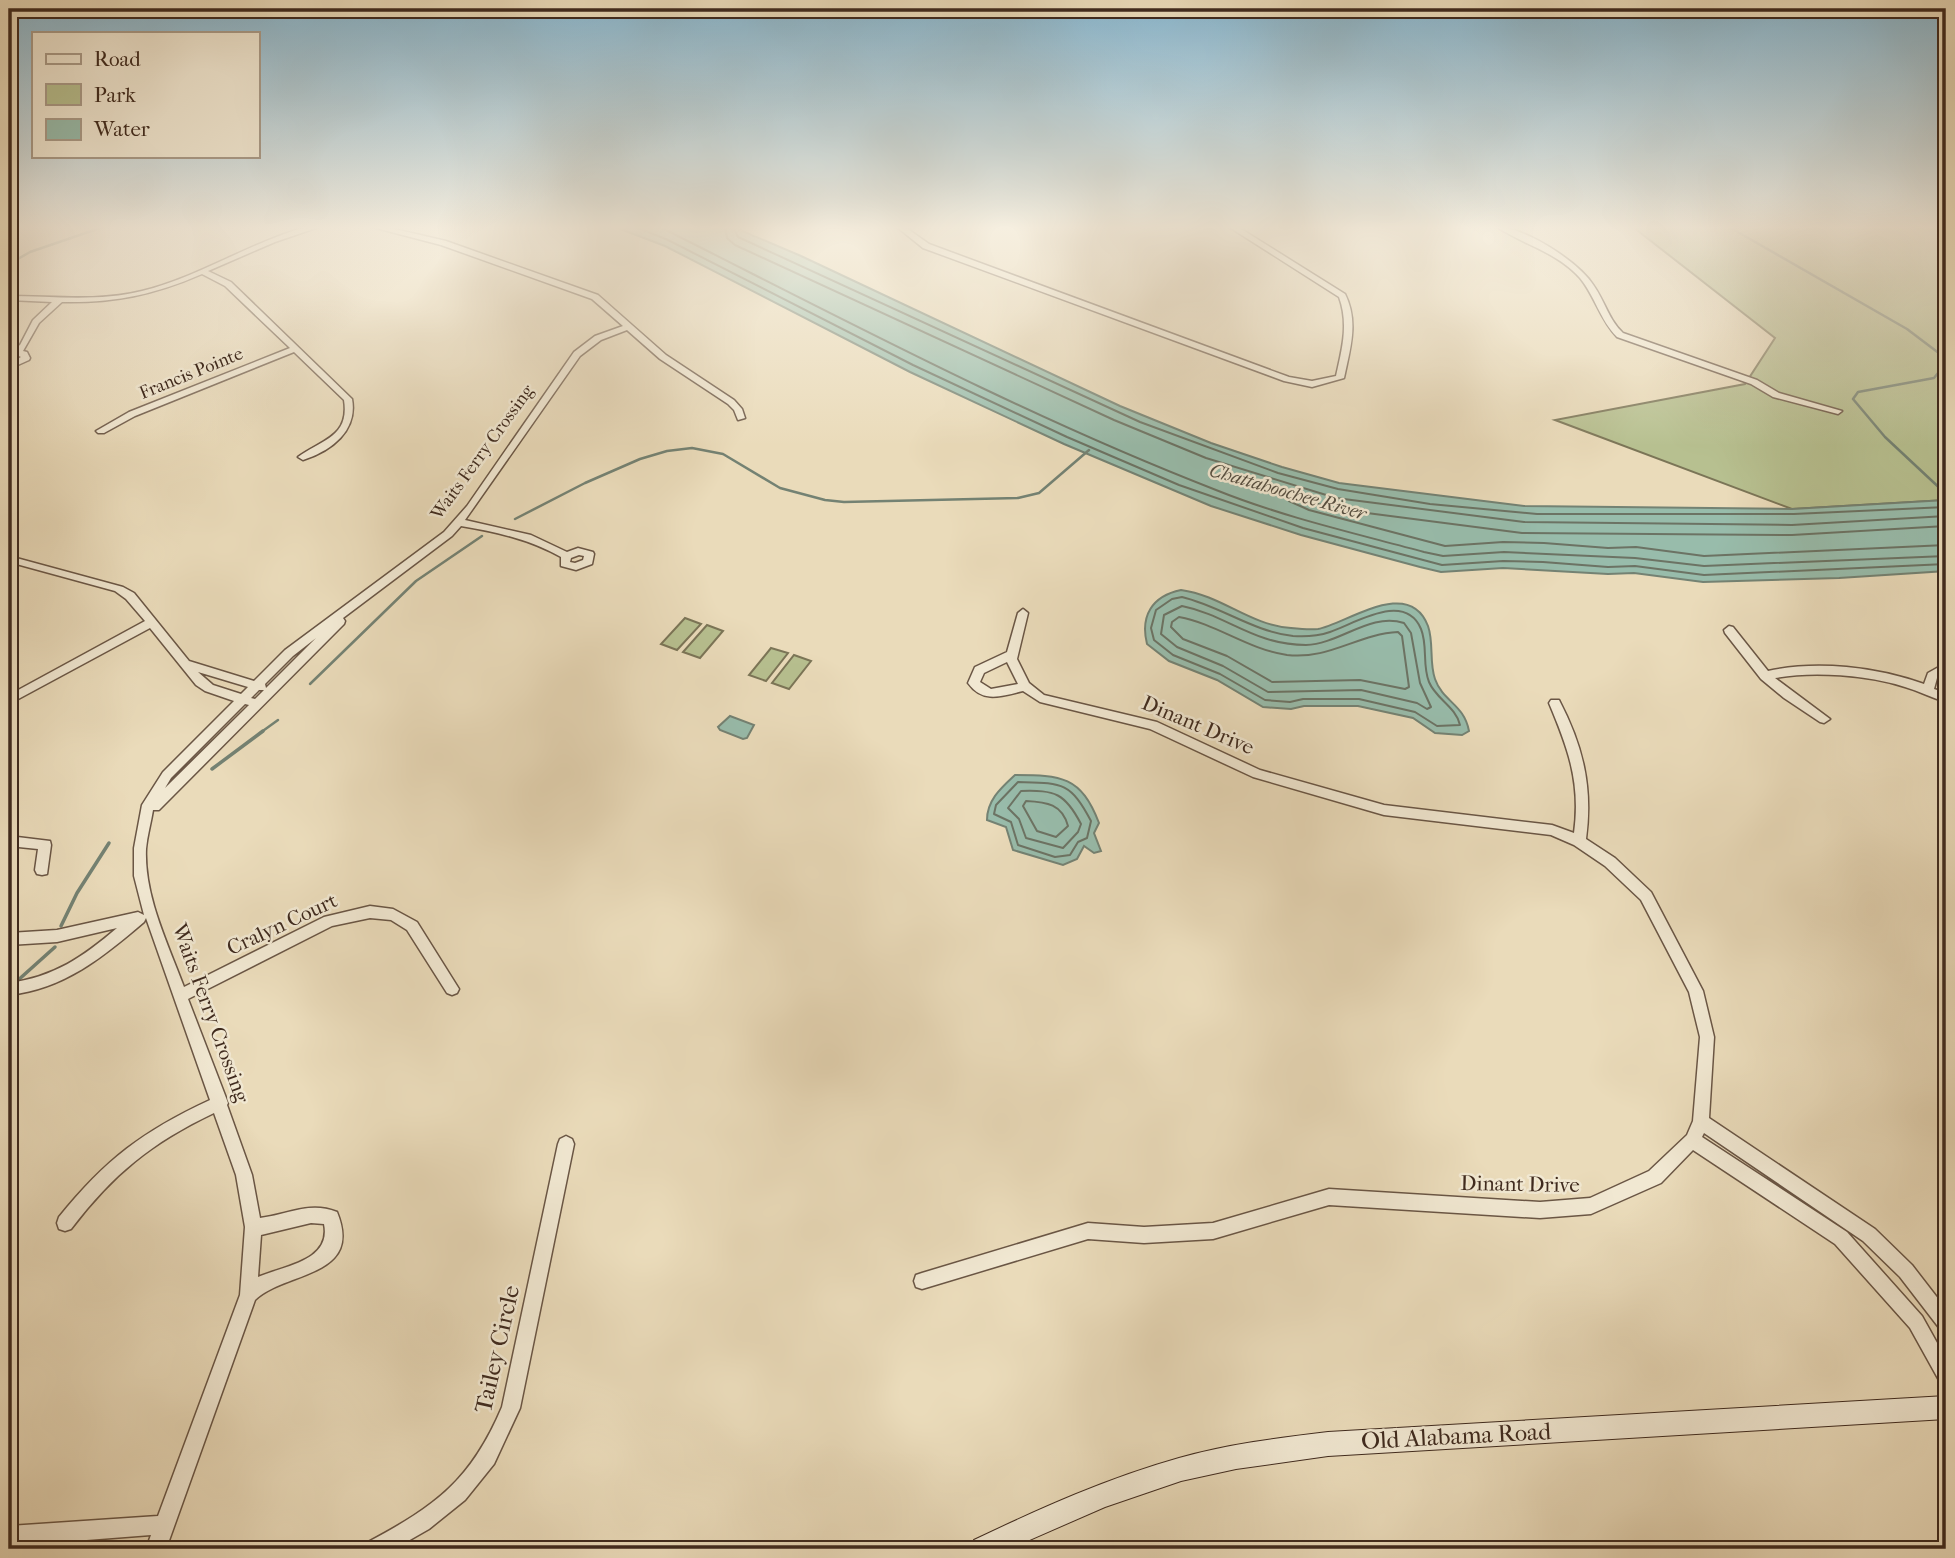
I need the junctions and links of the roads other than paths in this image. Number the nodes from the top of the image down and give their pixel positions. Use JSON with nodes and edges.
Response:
{"nodes":[{"id":1,"x":60,"y":300,"type":"edge"},
{"id":2,"x":245,"y":300,"type":"edge"},
{"id":3,"x":598,"y":300,"type":"edge"},
{"id":4,"x":1072,"y":300,"type":"edge"},
{"id":5,"x":1344,"y":300,"type":"edge"},
{"id":6,"x":1597,"y":300,"type":"edge"},
{"id":7,"x":630,"y":326,"type":"junction"},
{"id":8,"x":296,"y":348,"type":"junction"},
{"id":9,"x":13,"y":354,"type":"edge"},
{"id":10,"x":9,"y":367,"type":"edge"},
{"id":11,"x":1838,"y":411,"type":"dead end"},
{"id":12,"x":741,"y":418,"type":"dead end"},
{"id":13,"x":101,"y":432,"type":"dead end"},
{"id":14,"x":303,"y":457,"type":"dead end"},
{"id":15,"x":458,"y":522,"type":"junction"},
{"id":16,"x":566,"y":556,"type":"dead end"},
{"id":17,"x":9,"y":559,"type":"edge"},
{"id":18,"x":360,"y":601,"type":"junction"},
{"id":19,"x":1023,"y":613,"type":"dead end"},
{"id":20,"x":152,"y":622,"type":"junction"},
{"id":21,"x":1729,"y":630,"type":"dead end"},
{"id":22,"x":1013,"y":654,"type":"junction"},
{"id":23,"x":188,"y":665,"type":"junction"},
{"id":24,"x":1946,"y":667,"type":"edge"},
{"id":25,"x":1765,"y":676,"type":"junction"},
{"id":26,"x":256,"y":686,"type":"junction"},
{"id":27,"x":1025,"y":686,"type":"junction"},
{"id":28,"x":272,"y":690,"type":"junction"},
{"id":29,"x":1928,"y":690,"type":"junction"},
{"id":30,"x":1946,"y":698,"type":"edge"},
{"id":31,"x":243,"y":699,"type":"junction"},
{"id":32,"x":9,"y":700,"type":"edge"},
{"id":33,"x":1555,"y":703,"type":"dead end"},
{"id":34,"x":258,"y":704,"type":"junction"},
{"id":35,"x":1824,"y":719,"type":"dead end"},
{"id":36,"x":149,"y":813,"type":"junction"},
{"id":37,"x":9,"y":841,"type":"edge"},
{"id":38,"x":1579,"y":841,"type":"junction"},
{"id":39,"x":42,"y":870,"type":"dead end"},
{"id":40,"x":145,"y":915,"type":"junction"},
{"id":41,"x":9,"y":939,"type":"edge"},
{"id":42,"x":9,"y":989,"type":"edge"},
{"id":43,"x":452,"y":989,"type":"dead end"},
{"id":44,"x":181,"y":995,"type":"junction"},
{"id":45,"x":220,"y":1103,"type":"junction"},
{"id":46,"x":1701,"y":1122,"type":"junction"},
{"id":47,"x":1692,"y":1140,"type":"junction"},
{"id":48,"x":566,"y":1144,"type":"dead end"},
{"id":49,"x":65,"y":1223,"type":"dead end"},
{"id":50,"x":253,"y":1227,"type":"junction"},
{"id":51,"x":922,"y":1281,"type":"dead end"},
{"id":52,"x":248,"y":1295,"type":"junction"},
{"id":53,"x":1942,"y":1318,"type":"edge"},
{"id":54,"x":1916,"y":1322,"type":"junction"},
{"id":55,"x":1946,"y":1376,"type":"edge"},
{"id":56,"x":1946,"y":1407,"type":"edge"},
{"id":57,"x":164,"y":1525,"type":"junction"},
{"id":58,"x":9,"y":1536,"type":"edge"},
{"id":59,"x":156,"y":1549,"type":"edge"},
{"id":60,"x":375,"y":1549,"type":"edge"},
{"id":61,"x":983,"y":1549,"type":"edge"}],
"edges":[{"from":1,"to":9,"type":"street"},
{"from":2,"to":8,"type":"street"},
{"from":3,"to":7,"type":"street"},
{"from":4,"to":5,"type":"street"},
{"from":6,"to":11,"type":"street"},
{"from":7,"to":12,"type":"street"},
{"from":7,"to":15,"type":"street","name":"Waits Ferry Crossing"},
{"from":8,"to":13,"type":"street","name":"Francis Pointe"},
{"from":8,"to":14,"type":"street"},
{"from":9,"to":10,"type":"street"},
{"from":15,"to":16,"type":"street"},
{"from":15,"to":18,"type":"street","name":"Waits Ferry Crossing"},
{"from":17,"to":20,"type":"street"},
{"from":18,"to":26,"type":"street","name":"Waits Ferry Crossing"},
{"from":18,"to":28,"type":"street","name":"Waits Ferry Crossing"},
{"from":19,"to":22,"type":"street"},
{"from":20,"to":23,"type":"street"},
{"from":20,"to":32,"type":"street"},
{"from":21,"to":25,"type":"street"},
{"from":22,"to":27,"type":"street"},
{"from":22,"to":27,"type":"street"},
{"from":23,"to":26,"type":"street"},
{"from":23,"to":31,"type":"street"},
{"from":24,"to":29,"type":"street"},
{"from":25,"to":29,"type":"street"},
{"from":25,"to":35,"type":"street"},
{"from":26,"to":28,"type":"street"},
{"from":26,"to":31,"type":"street","name":"Waits Ferry Crossing"},
{"from":27,"to":38,"type":"street","name":"Dinant Drive"},
{"from":28,"to":34,"type":"street","name":"Waits Ferry Crossing"},
{"from":29,"to":30,"type":"street"},
{"from":31,"to":34,"type":"street"},
{"from":31,"to":36,"type":"street","name":"Waits Ferry Crossing"},
{"from":33,"to":38,"type":"street"},
{"from":34,"to":36,"type":"street","name":"Waits Ferry Crossing"},
{"from":36,"to":40,"type":"street","name":"Waits Ferry Crossing"},
{"from":37,"to":39,"type":"street"},
{"from":38,"to":46,"type":"street","name":"Dinant Drive"},
{"from":40,"to":41,"type":"street"},
{"from":40,"to":42,"type":"street"},
{"from":40,"to":44,"type":"street","name":"Waits Ferry Crossing"},
{"from":43,"to":44,"type":"street","name":"Cralyn Court"},
{"from":44,"to":45,"type":"street","name":"Waits Ferry Crossing"},
{"from":45,"to":49,"type":"street"},
{"from":45,"to":50,"type":"street","name":"Waits Ferry Crossing"},
{"from":46,"to":47,"type":"street","name":"Dinant Drive"},
{"from":46,"to":53,"type":"street"},
{"from":47,"to":51,"type":"street","name":"Dinant Drive"},
{"from":47,"to":54,"type":"street"},
{"from":48,"to":60,"type":"street","name":"Tailey Circle"},
{"from":50,"to":52,"type":"street","name":"Waits Ferry Crossing"},
{"from":50,"to":52,"type":"street"},
{"from":52,"to":57,"type":"street","name":"Waits Ferry Crossing"},
{"from":53,"to":54,"type":"street"},
{"from":54,"to":55,"type":"street"},
{"from":56,"to":61,"type":"main road","name":"Old Alabama Road"},
{"from":57,"to":58,"type":"street"},
{"from":57,"to":59,"type":"street","name":"Waits Ferry Crossing"}]}
